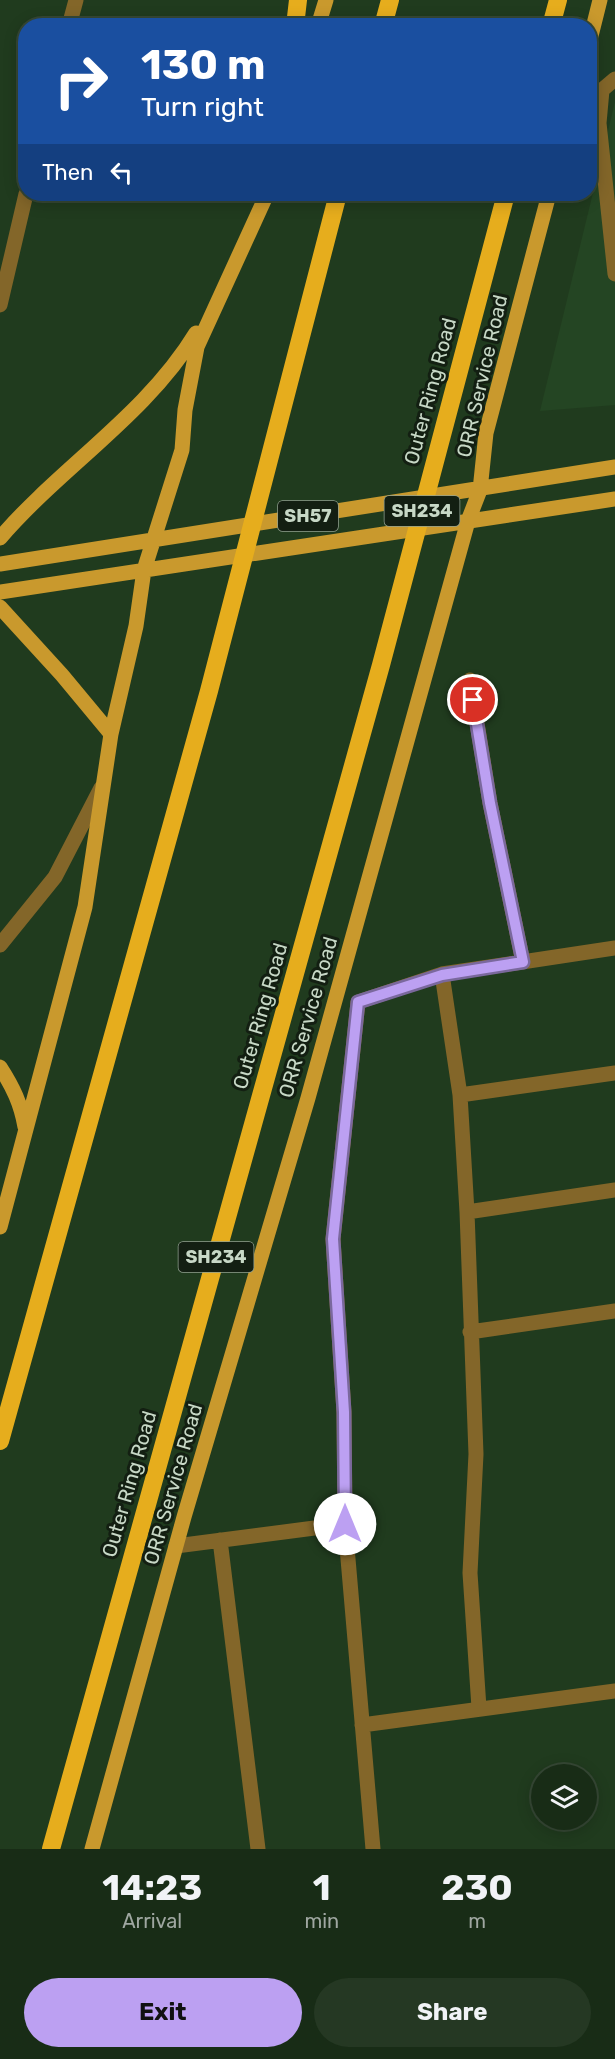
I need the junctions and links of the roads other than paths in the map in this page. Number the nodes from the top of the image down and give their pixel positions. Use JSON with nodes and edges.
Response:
{"nodes":[{"id":1,"x":76,"y":0,"type":"edge"},
{"id":2,"x":298,"y":0,"type":"edge"},
{"id":3,"x":326,"y":0,"type":"edge"},
{"id":4,"x":390,"y":0,"type":"edge"},
{"id":5,"x":558,"y":0,"type":"edge"},
{"id":6,"x":600,"y":0,"type":"edge"},
{"id":7,"x":71,"y":18,"type":"edge"},
{"id":8,"x":296,"y":18,"type":"edge"},
{"id":9,"x":320,"y":18,"type":"edge"},
{"id":10,"x":385,"y":18,"type":"edge"},
{"id":11,"x":553,"y":18,"type":"edge"},
{"id":12,"x":596,"y":18,"type":"edge"},
{"id":13,"x":615,"y":79,"type":"edge"},
{"id":14,"x":24,"y":201,"type":"edge"},
{"id":15,"x":264,"y":201,"type":"edge"},
{"id":16,"x":336,"y":201,"type":"edge"},
{"id":17,"x":504,"y":201,"type":"edge"},
{"id":18,"x":547,"y":201,"type":"edge"},
{"id":19,"x":615,"y":274,"type":"edge"},
{"id":20,"x":215,"y":302,"type":"junction"},
{"id":21,"x":0,"y":304,"type":"edge"},
{"id":22,"x":615,"y":467,"type":"edge"},
{"id":23,"x":480,"y":490,"type":"junction"},
{"id":24,"x":615,"y":499,"type":"edge"},
{"id":25,"x":468,"y":521,"type":"junction"},
{"id":26,"x":0,"y":538,"type":"edge"},
{"id":27,"x":156,"y":538,"type":"junction"},
{"id":28,"x":0,"y":564,"type":"edge"},
{"id":29,"x":144,"y":570,"type":"junction"},
{"id":30,"x":0,"y":592,"type":"edge"},
{"id":31,"x":0,"y":607,"type":"edge"},
{"id":32,"x":470,"y":680,"type":"dead end"},
{"id":33,"x":111,"y":734,"type":"junction"},
{"id":34,"x":101,"y":789,"type":"junction"},
{"id":35,"x":0,"y":945,"type":"edge"},
{"id":36,"x":615,"y":948,"type":"edge"},
{"id":37,"x":523,"y":962,"type":"junction"},
{"id":38,"x":442,"y":975,"type":"junction"},
{"id":39,"x":0,"y":1067,"type":"edge"},
{"id":40,"x":615,"y":1072,"type":"edge"},
{"id":41,"x":460,"y":1095,"type":"junction"},
{"id":42,"x":26,"y":1133,"type":"junction"},
{"id":43,"x":615,"y":1190,"type":"edge"},
{"id":44,"x":467,"y":1212,"type":"junction"},
{"id":45,"x":0,"y":1227,"type":"edge"},
{"id":46,"x":615,"y":1311,"type":"edge"},
{"id":47,"x":470,"y":1332,"type":"junction"},
{"id":48,"x":0,"y":1441,"type":"edge"},
{"id":49,"x":345,"y":1524,"type":"junction"},
{"id":50,"x":220,"y":1540,"type":"junction"},
{"id":51,"x":176,"y":1546,"type":"junction"},
{"id":52,"x":615,"y":1690,"type":"edge"},
{"id":53,"x":479,"y":1707,"type":"junction"},
{"id":54,"x":362,"y":1725,"type":"junction"},
{"id":55,"x":51,"y":1849,"type":"edge"},
{"id":56,"x":92,"y":1849,"type":"edge"},
{"id":57,"x":258,"y":1849,"type":"edge"},
{"id":58,"x":373,"y":1849,"type":"edge"}],
"edges":[{"from":1,"to":7,"type":"street"},
{"from":2,"to":8,"type":"highway"},
{"from":3,"to":9,"type":"main road"},
{"from":4,"to":10,"type":"highway"},
{"from":5,"to":11,"type":"highway"},
{"from":6,"to":12,"type":"main road"},
{"from":13,"to":19,"type":"street"},
{"from":14,"to":21,"type":"street"},
{"from":15,"to":20,"type":"main road"},
{"from":16,"to":48,"type":"highway"},
{"from":17,"to":55,"type":"highway","name":"Outer Ring Road","number":"SH234"},
{"from":18,"to":23,"type":"main road","name":"ORR Service Road"},
{"from":20,"to":26,"type":"main road"},
{"from":20,"to":27,"type":"main road"},
{"from":22,"to":23,"type":"main road","number":"SH57"},
{"from":23,"to":25,"type":"main road","name":"ORR Service Road"},
{"from":23,"to":27,"type":"main road","number":"SH57"},
{"from":24,"to":25,"type":"main road","number":"SH57"},
{"from":25,"to":29,"type":"main road","number":"SH57"},
{"from":25,"to":51,"type":"main road","name":"ORR Service Road"},
{"from":27,"to":28,"type":"main road","number":"SH57"},
{"from":27,"to":29,"type":"main road"},
{"from":29,"to":30,"type":"main road","number":"SH57"},
{"from":29,"to":33,"type":"main road"},
{"from":31,"to":33,"type":"main road"},
{"from":32,"to":37,"type":"street"},
{"from":33,"to":34,"type":"main road"},
{"from":34,"to":35,"type":"street"},
{"from":34,"to":42,"type":"main road"},
{"from":36,"to":37,"type":"street"},
{"from":37,"to":38,"type":"street"},
{"from":38,"to":41,"type":"street"},
{"from":38,"to":49,"type":"street"},
{"from":39,"to":42,"type":"main road"},
{"from":40,"to":41,"type":"street"},
{"from":41,"to":44,"type":"street"},
{"from":42,"to":45,"type":"main road"},
{"from":43,"to":44,"type":"street"},
{"from":44,"to":47,"type":"street"},
{"from":46,"to":47,"type":"street"},
{"from":47,"to":53,"type":"street"},
{"from":49,"to":50,"type":"street"},
{"from":49,"to":54,"type":"street"},
{"from":50,"to":51,"type":"street"},
{"from":50,"to":57,"type":"street"},
{"from":51,"to":56,"type":"main road","name":"ORR Service Road"},
{"from":52,"to":53,"type":"street"},
{"from":53,"to":54,"type":"street"},
{"from":54,"to":58,"type":"street"}]}
